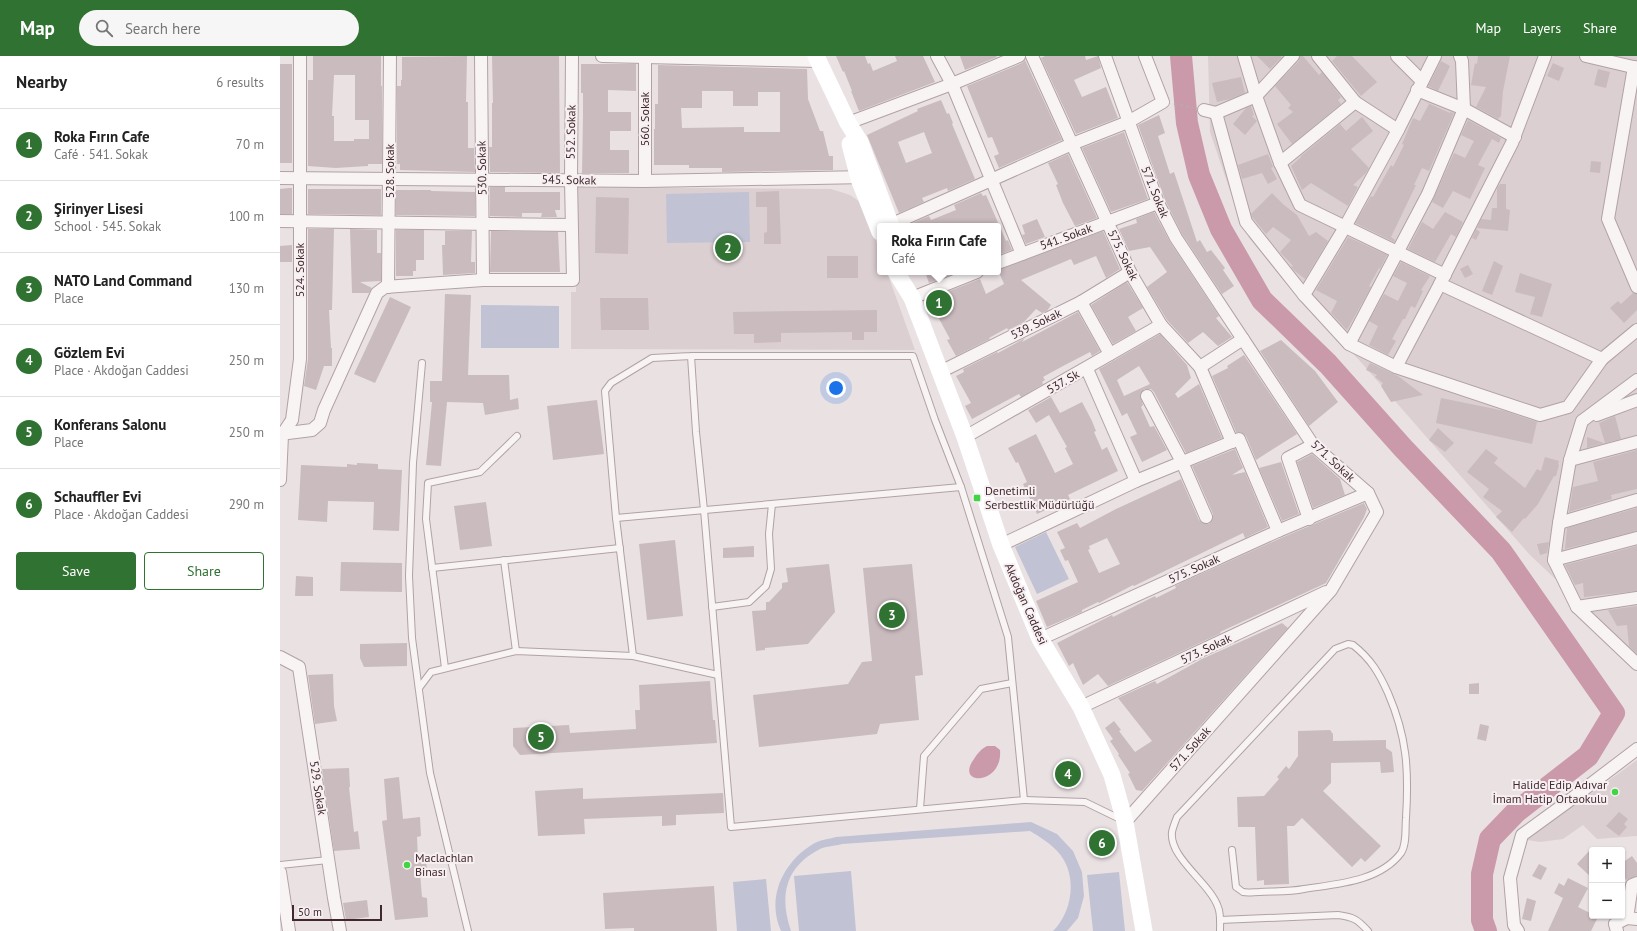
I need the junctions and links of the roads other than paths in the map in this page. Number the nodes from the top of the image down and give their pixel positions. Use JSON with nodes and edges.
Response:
{"nodes":[{"id":1,"x":300,"y":56,"type":"edge"},
{"id":2,"x":390,"y":56,"type":"edge"},
{"id":3,"x":481,"y":56,"type":"edge"},
{"id":4,"x":572,"y":56,"type":"edge"},
{"id":5,"x":602,"y":56,"type":"edge"},
{"id":6,"x":937,"y":56,"type":"edge"},
{"id":7,"x":1019,"y":56,"type":"edge"},
{"id":8,"x":1032,"y":56,"type":"edge"},
{"id":9,"x":1105,"y":56,"type":"edge"},
{"id":10,"x":1145,"y":56,"type":"edge"},
{"id":11,"x":1244,"y":56,"type":"edge"},
{"id":12,"x":1293,"y":56,"type":"edge"},
{"id":13,"x":1318,"y":56,"type":"edge"},
{"id":14,"x":1397,"y":56,"type":"edge"},
{"id":15,"x":1436,"y":56,"type":"edge"},
{"id":16,"x":1460,"y":56,"type":"edge"},
{"id":17,"x":1545,"y":56,"type":"edge"},
{"id":18,"x":1586,"y":56,"type":"edge"},
{"id":19,"x":645,"y":58,"type":"junction"},
{"id":20,"x":817,"y":58,"type":"edge"},
{"id":21,"x":1635,"y":67,"type":"edge"},
{"id":22,"x":952,"y":84,"type":"junction"},
{"id":23,"x":1420,"y":86,"type":"junction"},
{"id":24,"x":1256,"y":96,"type":"junction"},
{"id":25,"x":1355,"y":102,"type":"junction"},
{"id":26,"x":1464,"y":109,"type":"junction"},
{"id":27,"x":1204,"y":110,"type":"road end"},
{"id":28,"x":1216,"y":113,"type":"junction"},
{"id":29,"x":1128,"y":122,"type":"junction"},
{"id":30,"x":848,"y":123,"type":"junction"},
{"id":31,"x":1398,"y":130,"type":"junction"},
{"id":32,"x":1515,"y":137,"type":"junction"},
{"id":33,"x":1072,"y":144,"type":"junction"},
{"id":34,"x":1280,"y":163,"type":"junction"},
{"id":35,"x":280,"y":178,"type":"edge"},
{"id":36,"x":865,"y":178,"type":"junction"},
{"id":37,"x":299,"y":179,"type":"junction"},
{"id":38,"x":390,"y":180,"type":"junction"},
{"id":39,"x":482,"y":180,"type":"junction"},
{"id":40,"x":571,"y":180,"type":"junction"},
{"id":41,"x":645,"y":181,"type":"junction"},
{"id":42,"x":991,"y":181,"type":"junction"},
{"id":43,"x":1158,"y":203,"type":"junction"},
{"id":44,"x":280,"y":221,"type":"edge"},
{"id":45,"x":299,"y":221,"type":"junction"},
{"id":46,"x":390,"y":222,"type":"junction"},
{"id":47,"x":1108,"y":222,"type":"junction"},
{"id":48,"x":885,"y":223,"type":"edge"},
{"id":49,"x":898,"y":223,"type":"edge"},
{"id":50,"x":482,"y":224,"type":"junction"},
{"id":51,"x":572,"y":225,"type":"junction"},
{"id":52,"x":1345,"y":227,"type":"junction"},
{"id":53,"x":1398,"y":253,"type":"junction"},
{"id":54,"x":1022,"y":254,"type":"junction"},
{"id":55,"x":1001,"y":262,"type":"edge"},
{"id":56,"x":1130,"y":272,"type":"junction"},
{"id":57,"x":898,"y":275,"type":"edge"},
{"id":58,"x":908,"y":275,"type":"edge"},
{"id":59,"x":970,"y":275,"type":"edge"},
{"id":60,"x":1443,"y":279,"type":"junction"},
{"id":61,"x":483,"y":280,"type":"junction"},
{"id":62,"x":388,"y":287,"type":"junction"},
{"id":63,"x":1637,"y":287,"type":"edge"},
{"id":64,"x":1304,"y":295,"type":"junction"},
{"id":65,"x":912,"y":298,"type":"junction"},
{"id":66,"x":1081,"y":302,"type":"junction"},
{"id":67,"x":1161,"y":325,"type":"junction"},
{"id":68,"x":1637,"y":330,"type":"edge"},
{"id":69,"x":1243,"y":339,"type":"junction"},
{"id":70,"x":1349,"y":344,"type":"junction"},
{"id":71,"x":1110,"y":354,"type":"junction"},
{"id":72,"x":691,"y":356,"type":"junction"},
{"id":73,"x":1602,"y":359,"type":"junction"},
{"id":74,"x":422,"y":363,"type":"dead end"},
{"id":75,"x":1200,"y":367,"type":"junction"},
{"id":76,"x":1396,"y":367,"type":"junction"},
{"id":77,"x":1087,"y":369,"type":"junction"},
{"id":78,"x":940,"y":372,"type":"junction"},
{"id":79,"x":1637,"y":380,"type":"edge"},
{"id":80,"x":1147,"y":396,"type":"dead end"},
{"id":81,"x":1637,"y":400,"type":"edge"},
{"id":82,"x":1582,"y":421,"type":"junction"},
{"id":83,"x":281,"y":435,"type":"edge"},
{"id":84,"x":517,"y":436,"type":"dead end"},
{"id":85,"x":965,"y":437,"type":"junction"},
{"id":86,"x":1236,"y":441,"type":"junction"},
{"id":87,"x":1637,"y":442,"type":"edge"},
{"id":88,"x":1313,"y":445,"type":"junction"},
{"id":89,"x":1570,"y":460,"type":"junction"},
{"id":90,"x":1182,"y":462,"type":"junction"},
{"id":91,"x":280,"y":480,"type":"edge"},
{"id":92,"x":1136,"y":481,"type":"junction"},
{"id":93,"x":961,"y":487,"type":"junction"},
{"id":94,"x":1368,"y":493,"type":"junction"},
{"id":95,"x":1637,"y":500,"type":"edge"},
{"id":96,"x":772,"y":504,"type":"junction"},
{"id":97,"x":704,"y":510,"type":"junction"},
{"id":98,"x":1206,"y":517,"type":"dead end"},
{"id":99,"x":616,"y":518,"type":"junction"},
{"id":100,"x":1309,"y":519,"type":"junction"},
{"id":101,"x":1559,"y":522,"type":"junction"},
{"id":102,"x":1278,"y":531,"type":"junction"},
{"id":103,"x":1637,"y":538,"type":"edge"},
{"id":104,"x":1001,"y":545,"type":"junction"},
{"id":105,"x":620,"y":548,"type":"junction"},
{"id":106,"x":504,"y":560,"type":"junction"},
{"id":107,"x":1554,"y":560,"type":"junction"},
{"id":108,"x":432,"y":568,"type":"junction"},
{"id":109,"x":1331,"y":590,"type":"junction"},
{"id":110,"x":1637,"y":598,"type":"edge"},
{"id":111,"x":712,"y":607,"type":"junction"},
{"id":112,"x":1577,"y":607,"type":"junction"},
{"id":113,"x":1040,"y":639,"type":"junction"},
{"id":114,"x":516,"y":651,"type":"junction"},
{"id":115,"x":280,"y":656,"type":"edge"},
{"id":116,"x":633,"y":656,"type":"junction"},
{"id":117,"x":1637,"y":664,"type":"edge"},
{"id":118,"x":445,"y":668,"type":"junction"},
{"id":119,"x":718,"y":675,"type":"junction"},
{"id":120,"x":1012,"y":683,"type":"junction"},
{"id":121,"x":419,"y":688,"type":"junction"},
{"id":122,"x":1081,"y":707,"type":"junction"},
{"id":123,"x":1637,"y":749,"type":"edge"},
{"id":124,"x":1024,"y":800,"type":"junction"},
{"id":125,"x":920,"y":809,"type":"junction"},
{"id":126,"x":1125,"y":822,"type":"junction"},
{"id":127,"x":1232,"y":850,"type":"dead end"},
{"id":128,"x":328,"y":860,"type":"junction"},
{"id":129,"x":280,"y":865,"type":"edge"},
{"id":130,"x":280,"y":872,"type":"edge"},
{"id":131,"x":1637,"y":883,"type":"edge"},
{"id":132,"x":1632,"y":918,"type":"edge"},
{"id":133,"x":1220,"y":920,"type":"junction"},
{"id":134,"x":289,"y":931,"type":"edge"},
{"id":135,"x":340,"y":931,"type":"edge"},
{"id":136,"x":468,"y":931,"type":"edge"},
{"id":137,"x":1144,"y":931,"type":"edge"},
{"id":138,"x":1220,"y":931,"type":"edge"},
{"id":139,"x":1368,"y":931,"type":"edge"},
{"id":140,"x":1518,"y":931,"type":"edge"},
{"id":141,"x":1617,"y":931,"type":"edge"}],
"edges":[{"from":1,"to":37,"type":"street","name":"524. Sokak"},
{"from":2,"to":38,"type":"street","name":"528. Sokak"},
{"from":3,"to":39,"type":"street","name":"530. Sokak"},
{"from":4,"to":40,"type":"street","name":"552. Sokak"},
{"from":5,"to":19,"type":"street"},
{"from":6,"to":22,"type":"street"},
{"from":7,"to":22,"type":"street"},
{"from":8,"to":33,"type":"street","name":"575. Sokak"},
{"from":9,"to":29,"type":"street","name":"571. Sokak"},
{"from":10,"to":29,"type":"street"},
{"from":11,"to":24,"type":"street"},
{"from":12,"to":24,"type":"street"},
{"from":13,"to":25,"type":"street"},
{"from":14,"to":23,"type":"street"},
{"from":15,"to":23,"type":"street"},
{"from":16,"to":26,"type":"street"},
{"from":17,"to":32,"type":"street"},
{"from":18,"to":21,"type":"street"},
{"from":19,"to":20,"type":"street"},
{"from":19,"to":41,"type":"street","name":"560. Sokak"},
{"from":20,"to":30,"type":"main road"},
{"from":21,"to":63,"type":"street"},
{"from":22,"to":30,"type":"street"},
{"from":22,"to":42,"type":"street"},
{"from":23,"to":26,"type":"street"},
{"from":23,"to":31,"type":"street"},
{"from":24,"to":28,"type":"street"},
{"from":24,"to":34,"type":"street"},
{"from":25,"to":31,"type":"street"},
{"from":25,"to":34,"type":"street"},
{"from":26,"to":32,"type":"street"},
{"from":26,"to":53,"type":"street"},
{"from":27,"to":28,"type":"street"},
{"from":28,"to":64,"type":"street"},
{"from":29,"to":33,"type":"street"},
{"from":29,"to":43,"type":"street","name":"571. Sokak"},
{"from":30,"to":36,"type":"main road"},
{"from":31,"to":52,"type":"street"},
{"from":32,"to":60,"type":"street"},
{"from":33,"to":42,"type":"street"},
{"from":33,"to":47,"type":"street","name":"575. Sokak"},
{"from":34,"to":52,"type":"street"},
{"from":35,"to":37,"type":"street","name":"545. Sokak"},
{"from":36,"to":41,"type":"street","name":"545. Sokak"},
{"from":36,"to":48,"type":"main road"},
{"from":37,"to":38,"type":"street","name":"545. Sokak"},
{"from":37,"to":45,"type":"street","name":"524. Sokak"},
{"from":38,"to":39,"type":"street","name":"545. Sokak"},
{"from":38,"to":46,"type":"street","name":"528. Sokak"},
{"from":39,"to":40,"type":"street","name":"545. Sokak"},
{"from":39,"to":50,"type":"street","name":"530. Sokak"},
{"from":40,"to":41,"type":"street","name":"545. Sokak"},
{"from":40,"to":51,"type":"street","name":"552. Sokak"},
{"from":42,"to":49,"type":"street"},
{"from":42,"to":54,"type":"street"},
{"from":43,"to":47,"type":"street","name":"541. Sokak"},
{"from":43,"to":69,"type":"street","name":"571. Sokak"},
{"from":44,"to":45,"type":"street"},
{"from":45,"to":46,"type":"street"},
{"from":45,"to":83,"type":"street","name":"524. Sokak"},
{"from":46,"to":50,"type":"street"},
{"from":46,"to":62,"type":"street","name":"528. Sokak"},
{"from":47,"to":54,"type":"street","name":"541. Sokak"},
{"from":47,"to":56,"type":"street","name":"575. Sokak"},
{"from":50,"to":51,"type":"street"},
{"from":50,"to":61,"type":"street","name":"530. Sokak"},
{"from":51,"to":61,"type":"street","name":"552. Sokak"},
{"from":52,"to":53,"type":"street"},
{"from":52,"to":64,"type":"street"},
{"from":53,"to":60,"type":"street"},
{"from":53,"to":70,"type":"street"},
{"from":54,"to":55,"type":"street","name":"541. Sokak"},
{"from":56,"to":66,"type":"street","name":"539. Sokak"},
{"from":56,"to":67,"type":"street","name":"575. Sokak"},
{"from":57,"to":65,"type":"main road","name":"Akdoğan Caddesi"},
{"from":58,"to":65,"type":"main road","name":"Akdoğan Caddesi"},
{"from":59,"to":65,"type":"street"},
{"from":60,"to":73,"type":"street"},
{"from":60,"to":76,"type":"street"},
{"from":61,"to":62,"type":"street"},
{"from":62,"to":83,"type":"street"},
{"from":64,"to":70,"type":"street"},
{"from":65,"to":78,"type":"main road","name":"Akdoğan Caddesi"},
{"from":66,"to":71,"type":"street"},
{"from":66,"to":78,"type":"street","name":"539. Sokak"},
{"from":67,"to":71,"type":"street","name":"537. Sk"},
{"from":67,"to":75,"type":"street","name":"575. Sokak"},
{"from":68,"to":73,"type":"street"},
{"from":69,"to":75,"type":"street"},
{"from":69,"to":88,"type":"street","name":"571. Sokak"},
{"from":70,"to":76,"type":"street"},
{"from":71,"to":77,"type":"street","name":"537. Sk"},
{"from":72,"to":93,"type":"lane"},
{"from":72,"to":97,"type":"lane"},
{"from":72,"to":99,"type":"lane"},
{"from":73,"to":76,"type":"street"},
{"from":74,"to":121,"type":"lane"},
{"from":75,"to":86,"type":"street","name":"575. Sokak"},
{"from":77,"to":85,"type":"street","name":"537. Sk"},
{"from":77,"to":92,"type":"street"},
{"from":78,"to":85,"type":"main road","name":"Akdoğan Caddesi"},
{"from":79,"to":82,"type":"street"},
{"from":80,"to":90,"type":"street"},
{"from":81,"to":82,"type":"street"},
{"from":82,"to":89,"type":"street"},
{"from":83,"to":91,"type":"street","name":"524. Sokak"},
{"from":84,"to":108,"type":"lane"},
{"from":85,"to":104,"type":"main road","name":"Akdoğan Caddesi"},
{"from":86,"to":90,"type":"street"},
{"from":86,"to":102,"type":"street","name":"575. Sokak"},
{"from":87,"to":89,"type":"street"},
{"from":88,"to":94,"type":"street","name":"571. Sokak"},
{"from":88,"to":100,"type":"street"},
{"from":89,"to":101,"type":"street"},
{"from":90,"to":92,"type":"street"},
{"from":90,"to":98,"type":"street"},
{"from":92,"to":104,"type":"street"},
{"from":93,"to":96,"type":"lane"},
{"from":93,"to":120,"type":"lane"},
{"from":94,"to":100,"type":"street"},
{"from":94,"to":109,"type":"street","name":"571. Sokak"},
{"from":95,"to":101,"type":"street"},
{"from":96,"to":97,"type":"lane"},
{"from":96,"to":111,"type":"lane"},
{"from":97,"to":99,"type":"lane"},
{"from":97,"to":111,"type":"lane"},
{"from":99,"to":105,"type":"lane"},
{"from":100,"to":102,"type":"street"},
{"from":101,"to":107,"type":"street"},
{"from":102,"to":113,"type":"street","name":"575. Sokak"},
{"from":103,"to":107,"type":"street"},
{"from":104,"to":113,"type":"main road","name":"Akdoğan Caddesi"},
{"from":105,"to":106,"type":"lane"},
{"from":105,"to":116,"type":"lane"},
{"from":106,"to":108,"type":"lane"},
{"from":106,"to":114,"type":"lane"},
{"from":107,"to":112,"type":"street"},
{"from":108,"to":118,"type":"lane"},
{"from":109,"to":122,"type":"street","name":"573. Sokak"},
{"from":109,"to":126,"type":"street","name":"571. Sokak"},
{"from":110,"to":112,"type":"street"},
{"from":111,"to":119,"type":"lane"},
{"from":112,"to":117,"type":"street"},
{"from":113,"to":122,"type":"main road","name":"Akdoğan Caddesi"},
{"from":114,"to":116,"type":"lane"},
{"from":114,"to":118,"type":"lane"},
{"from":115,"to":128,"type":"street","name":"529. Sokak"},
{"from":116,"to":119,"type":"lane"},
{"from":118,"to":121,"type":"lane"},
{"from":119,"to":125,"type":"lane"},
{"from":120,"to":124,"type":"lane"},
{"from":120,"to":125,"type":"lane"},
{"from":121,"to":136,"type":"lane"},
{"from":122,"to":126,"type":"main road","name":"Akdoğan Caddesi"},
{"from":123,"to":140,"type":"street"},
{"from":124,"to":125,"type":"lane"},
{"from":124,"to":126,"type":"lane"},
{"from":126,"to":137,"type":"main road","name":"Akdoğan Caddesi"},
{"from":127,"to":133,"type":"lane"},
{"from":128,"to":129,"type":"lane"},
{"from":128,"to":135,"type":"street","name":"529. Sokak"},
{"from":130,"to":134,"type":"street"},
{"from":131,"to":132,"type":"street"},
{"from":132,"to":141,"type":"street"},
{"from":133,"to":138,"type":"lane"},
{"from":133,"to":139,"type":"lane"}]}
